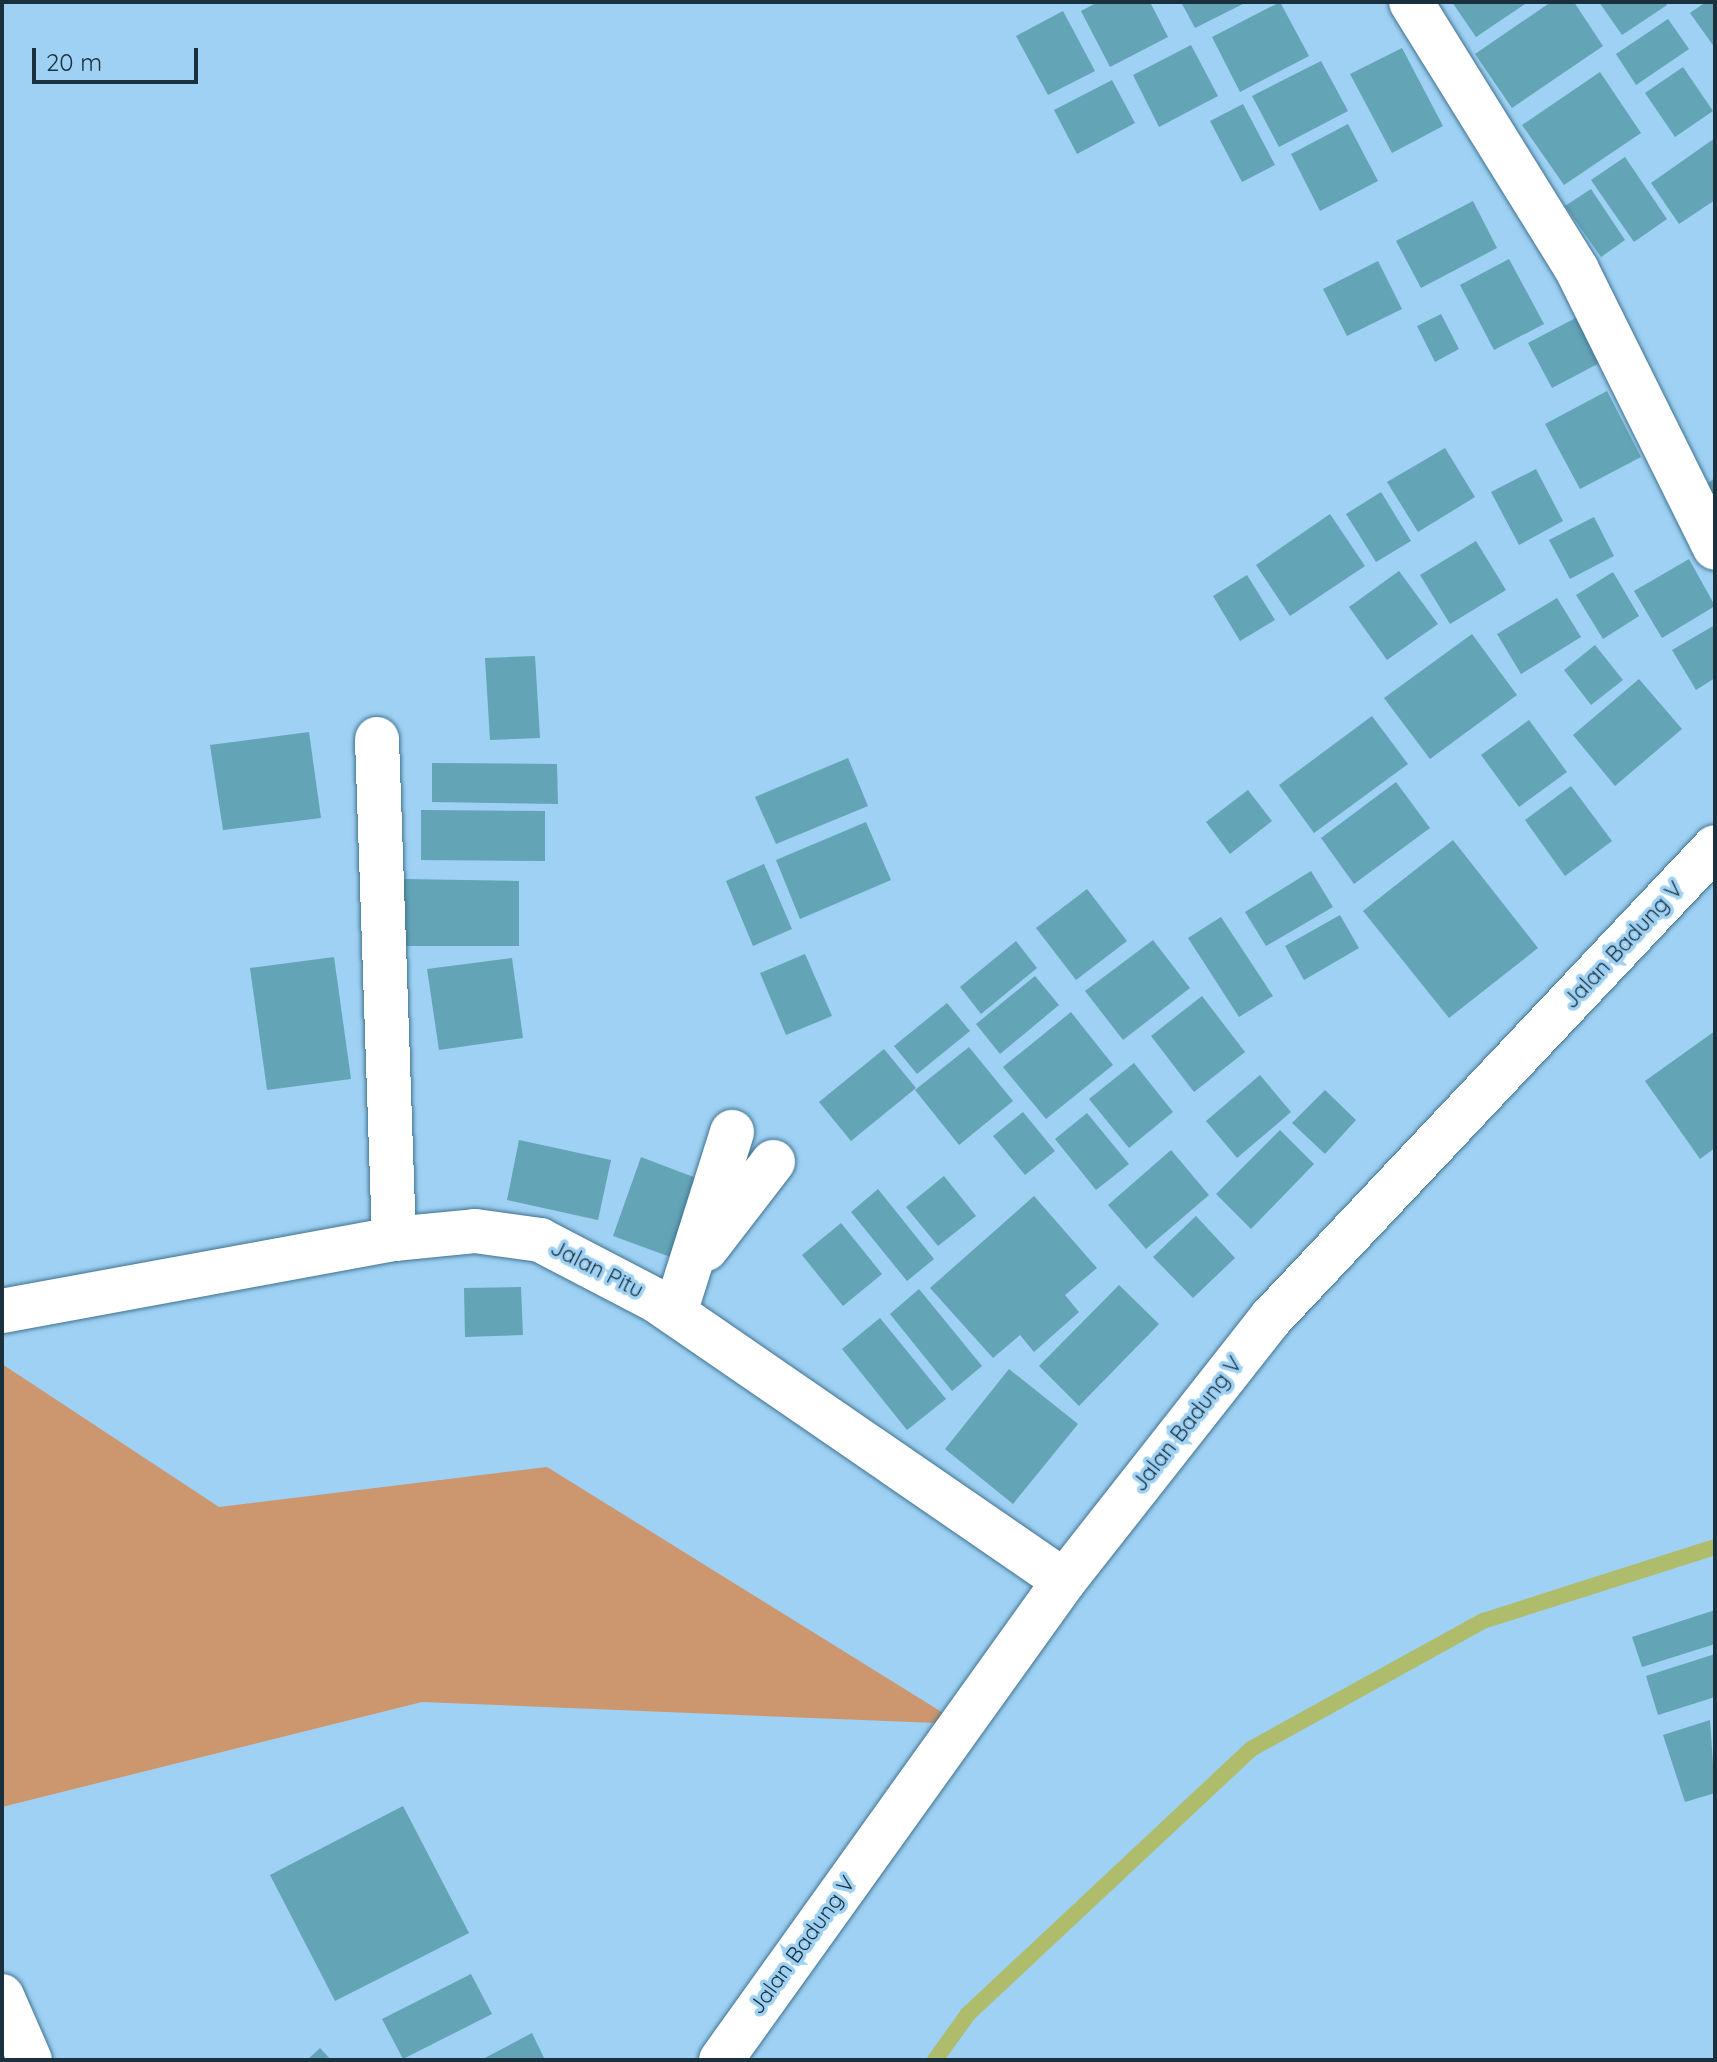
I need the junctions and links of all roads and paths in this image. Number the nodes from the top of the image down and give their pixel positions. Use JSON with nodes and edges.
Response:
{"nodes":[{"id":1,"x":1411,"y":2,"type":"edge"},
{"id":2,"x":1715,"y":548,"type":"edge"},
{"id":3,"x":377,"y":739,"type":"dead end"},
{"id":4,"x":1715,"y":847,"type":"edge"},
{"id":5,"x":732,"y":1132,"type":"dead end"},
{"id":6,"x":773,"y":1162,"type":"dead end"},
{"id":7,"x":394,"y":1239,"type":"junction"},
{"id":8,"x":682,"y":1293,"type":"junction"},
{"id":9,"x":2,"y":1311,"type":"edge"},
{"id":10,"x":1064,"y":1581,"type":"junction"},
{"id":11,"x":2,"y":1996,"type":"edge"},
{"id":12,"x":723,"y":2057,"type":"edge"},
{"id":13,"x":30,"y":2060,"type":"edge"}],
"edges":[{"from":1,"to":2,"type":"street"},
{"from":3,"to":7,"type":"street"},
{"from":4,"to":10,"type":"street","name":"Jalan Badung V"},
{"from":5,"to":8,"type":"street"},
{"from":6,"to":8,"type":"street"},
{"from":7,"to":8,"type":"street","name":"Jalan Pitu"},
{"from":7,"to":9,"type":"street","name":"Jalan Pitu"},
{"from":8,"to":10,"type":"street","name":"Jalan Pitu"},
{"from":10,"to":12,"type":"street","name":"Jalan Badung V"},
{"from":11,"to":13,"type":"street"}]}
